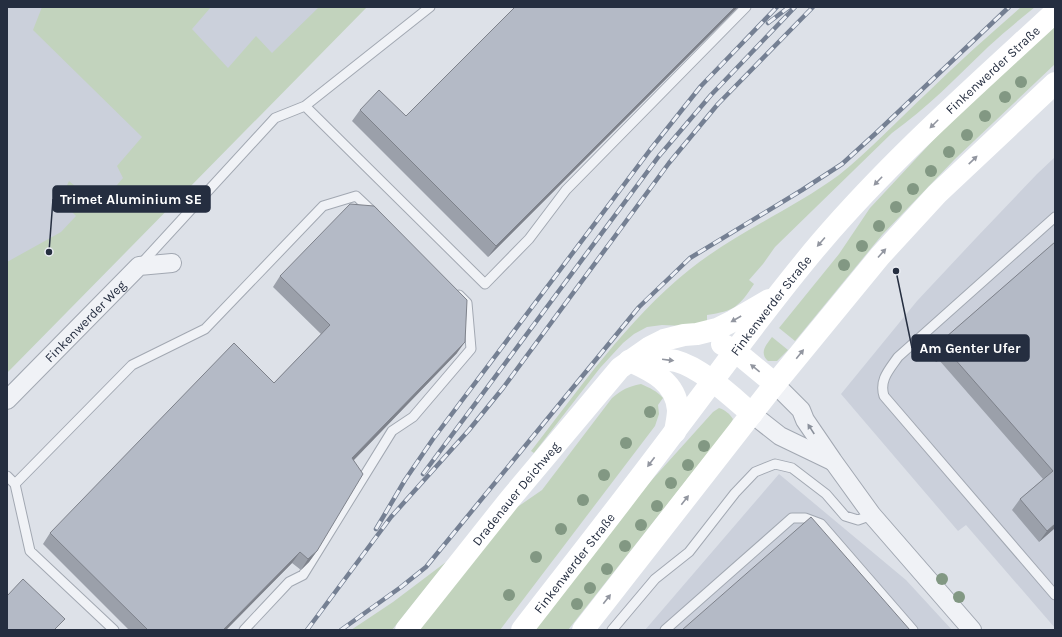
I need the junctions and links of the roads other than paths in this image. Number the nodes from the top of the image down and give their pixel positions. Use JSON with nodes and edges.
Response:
{"nodes":[{"id":1,"x":430,"y":7,"type":"edge"},
{"id":2,"x":746,"y":7,"type":"edge"},
{"id":3,"x":1055,"y":12,"type":"edge"},
{"id":4,"x":1055,"y":83,"type":"edge"},
{"id":5,"x":305,"y":106,"type":"junction"},
{"id":6,"x":378,"y":217,"type":"edge"},
{"id":7,"x":1055,"y":217,"type":"edge"},
{"id":8,"x":172,"y":263,"type":"dead end"},
{"id":9,"x":139,"y":266,"type":"junction"},
{"id":10,"x":450,"y":287,"type":"edge"},
{"id":11,"x":779,"y":293,"type":"junction"},
{"id":12,"x":697,"y":334,"type":"junction"},
{"id":13,"x":735,"y":351,"type":"junction"},
{"id":14,"x":629,"y":361,"type":"junction"},
{"id":15,"x":713,"y":381,"type":"junction"},
{"id":16,"x":775,"y":384,"type":"junction"},
{"id":17,"x":7,"y":400,"type":"edge"},
{"id":18,"x":752,"y":414,"type":"junction"},
{"id":19,"x":675,"y":432,"type":"junction"},
{"id":20,"x":833,"y":461,"type":"junction"},
{"id":21,"x":7,"y":476,"type":"edge"},
{"id":22,"x":15,"y":484,"type":"junction"},
{"id":23,"x":872,"y":515,"type":"junction"},
{"id":24,"x":1055,"y":595,"type":"edge"},
{"id":25,"x":111,"y":629,"type":"edge"},
{"id":26,"x":244,"y":630,"type":"edge"},
{"id":27,"x":406,"y":630,"type":"edge"},
{"id":28,"x":522,"y":630,"type":"edge"},
{"id":29,"x":583,"y":630,"type":"edge"},
{"id":30,"x":612,"y":630,"type":"edge"},
{"id":31,"x":665,"y":630,"type":"edge"},
{"id":32,"x":913,"y":630,"type":"edge"},
{"id":33,"x":972,"y":630,"type":"edge"}],
"edges":[{"from":1,"to":5,"type":"lane"},
{"from":2,"to":5,"type":"lane"},
{"from":3,"to":11,"type":"main road","name":"Finkenwerder Straße","one_way":true},
{"from":16,"to":4,"type":"main road","one_way":true},
{"from":5,"to":9,"type":"lane"},
{"from":6,"to":22,"type":"lane"},
{"from":7,"to":24,"type":"lane"},
{"from":8,"to":9,"type":"street"},
{"from":9,"to":17,"type":"street","name":"Finkenwerder Weg"},
{"from":10,"to":26,"type":"lane"},
{"from":11,"to":12,"type":"main road","name":"Dradenauer Deichweg","one_way":true},
{"from":11,"to":13,"type":"main road","name":"Finkenwerder Straße"},
{"from":12,"to":13,"type":"main road","name":"Dradenauer Deichweg"},
{"from":12,"to":14,"type":"main road","name":"Dradenauer Deichweg"},
{"from":13,"to":15,"type":"main road","name":"Finkenwerder Straße"},
{"from":16,"to":13,"type":"main road","name":"Dradenauer Deichweg","one_way":true},
{"from":14,"to":15,"type":"main road","one_way":true},
{"from":14,"to":19,"type":"main road"},
{"from":14,"to":27,"type":"main road","name":"Dradenauer Deichweg"},
{"from":15,"to":18,"type":"main road"},
{"from":15,"to":19,"type":"main road","name":"Finkenwerder Straße"},
{"from":16,"to":18,"type":"main road"},
{"from":20,"to":16,"type":"street","one_way":true},
{"from":18,"to":20,"type":"street"},
{"from":29,"to":18,"type":"main road","one_way":true},
{"from":19,"to":28,"type":"main road","name":"Finkenwerder Straße","one_way":true},
{"from":20,"to":23,"type":"street"},
{"from":21,"to":22,"type":"lane"},
{"from":22,"to":25,"type":"lane"},
{"from":23,"to":30,"type":"lane"},
{"from":23,"to":33,"type":"street"},
{"from":31,"to":32,"type":"lane"}]}
